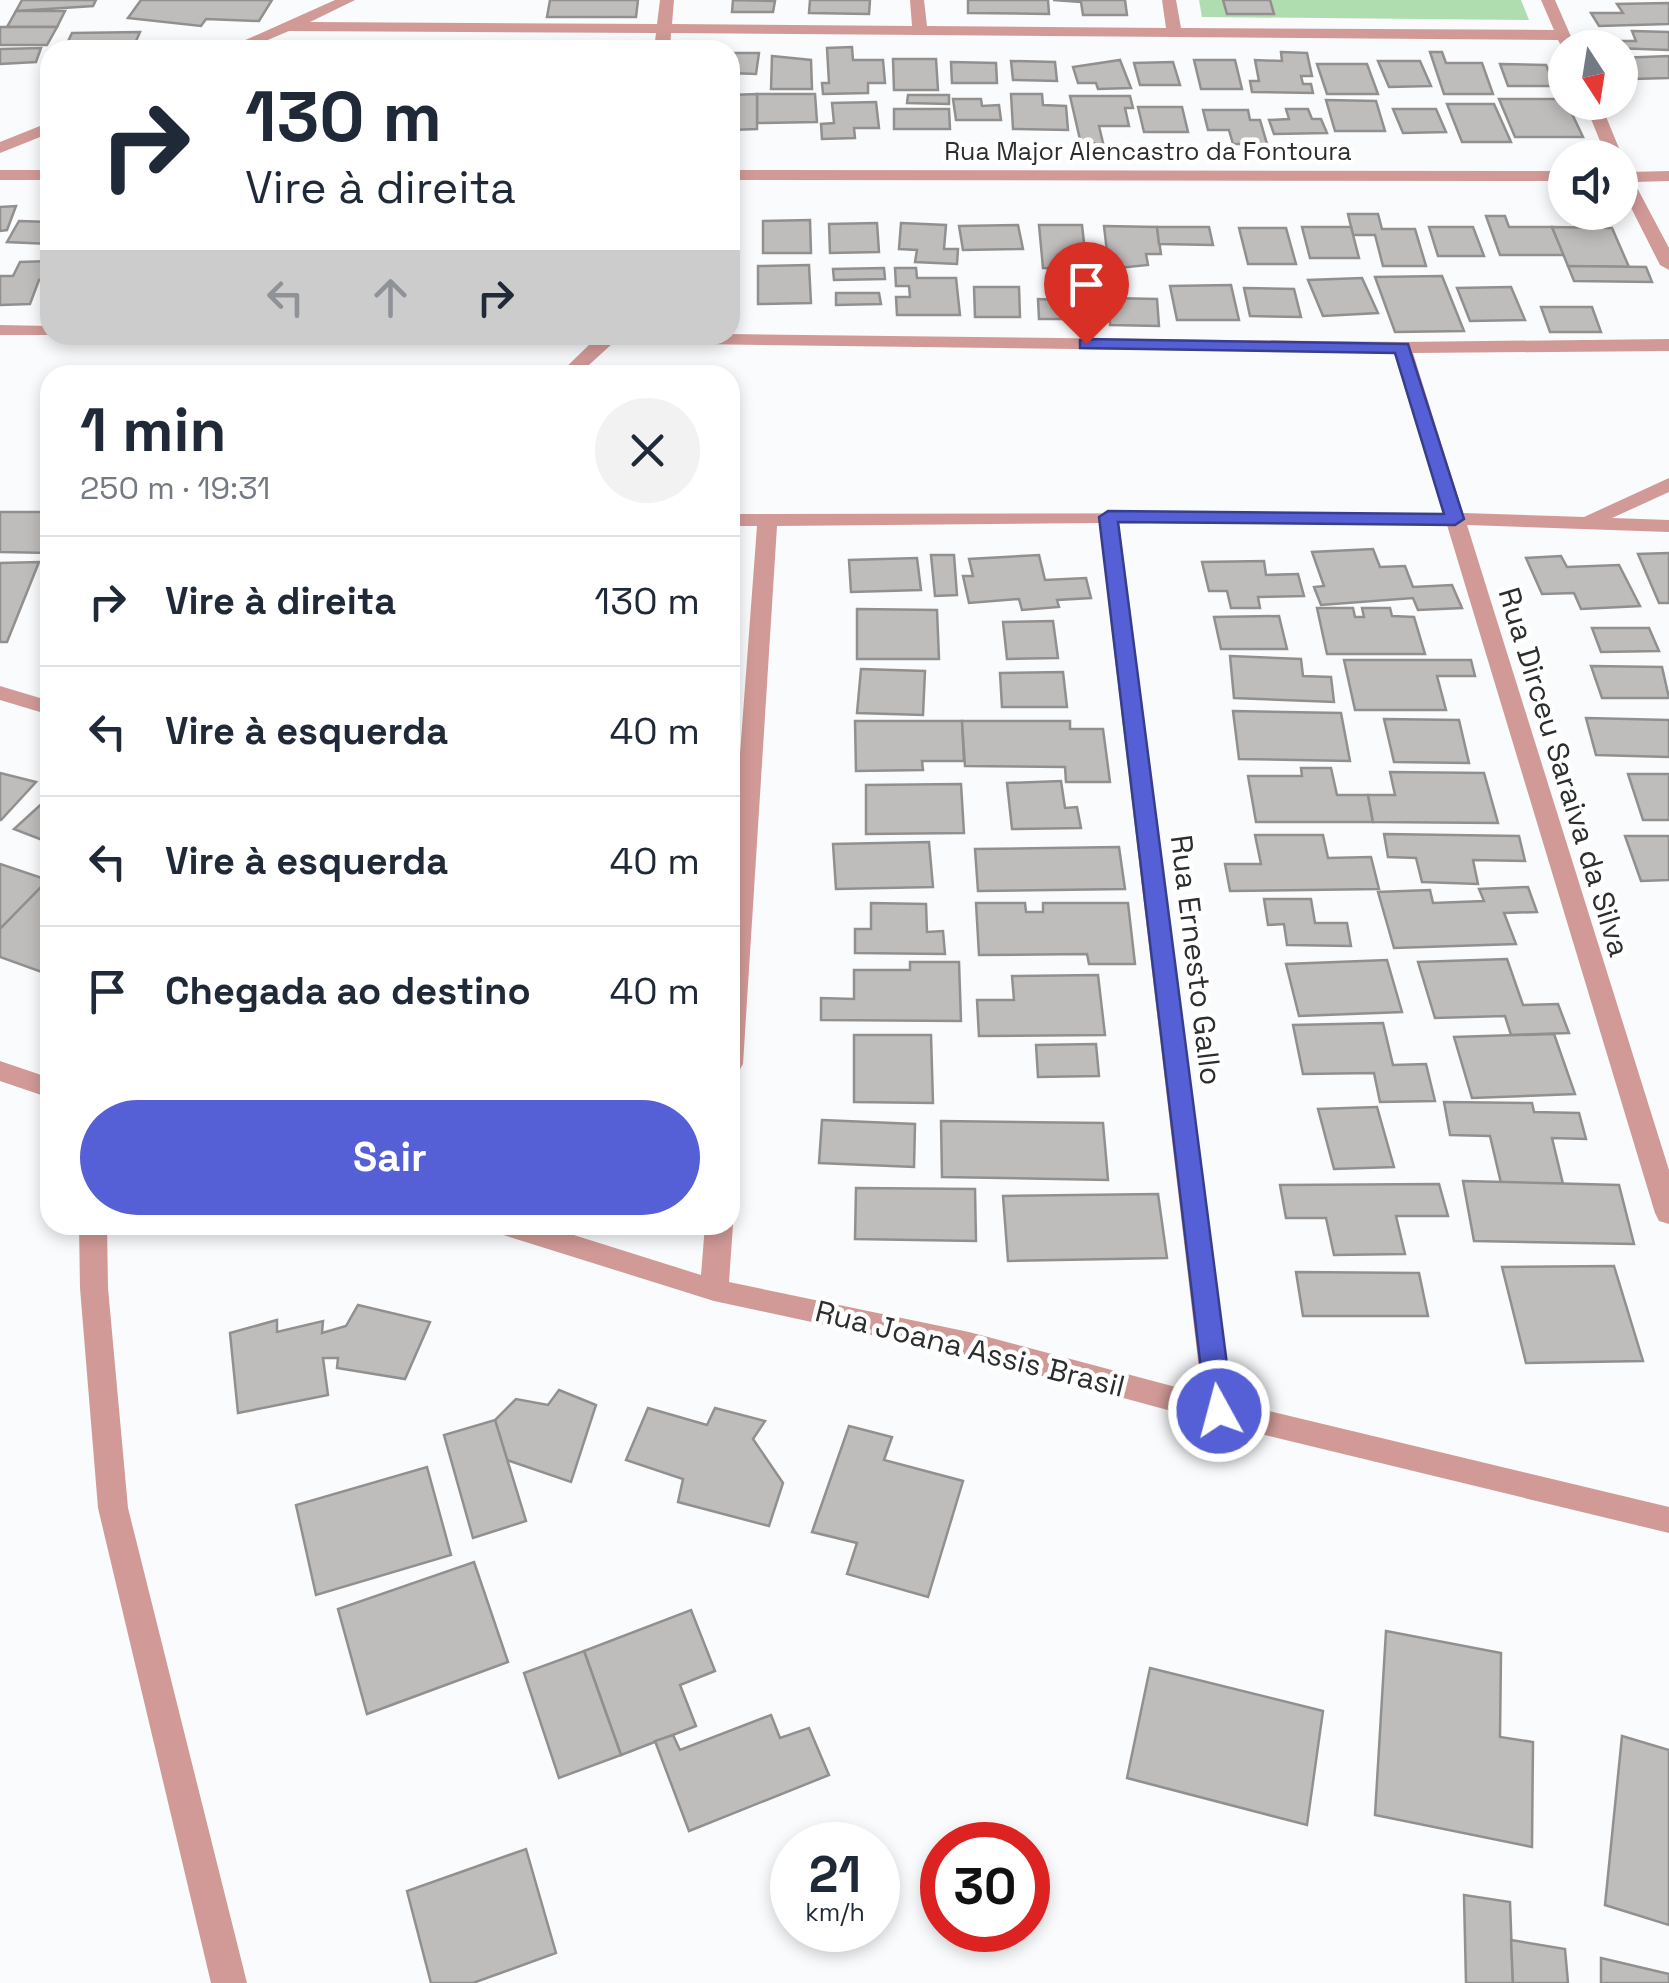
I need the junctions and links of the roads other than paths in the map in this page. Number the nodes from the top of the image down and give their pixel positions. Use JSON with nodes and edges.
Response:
{"nodes":[{"id":1,"x":348,"y":0,"type":"edge"},
{"id":2,"x":667,"y":0,"type":"edge"},
{"id":3,"x":917,"y":0,"type":"edge"},
{"id":4,"x":1168,"y":0,"type":"edge"},
{"id":5,"x":1548,"y":0,"type":"edge"},
{"id":6,"x":289,"y":26,"type":"junction"},
{"id":7,"x":664,"y":27,"type":"junction"},
{"id":8,"x":920,"y":27,"type":"junction"},
{"id":9,"x":1562,"y":30,"type":"edge"},
{"id":10,"x":1174,"y":32,"type":"junction"},
{"id":11,"x":255,"y":40,"type":"edge"},
{"id":12,"x":663,"y":40,"type":"edge"},
{"id":13,"x":1548,"y":41,"type":"edge"},
{"id":14,"x":40,"y":130,"type":"edge"},
{"id":15,"x":0,"y":148,"type":"edge"},
{"id":16,"x":0,"y":174,"type":"edge"},
{"id":17,"x":40,"y":174,"type":"edge"},
{"id":18,"x":740,"y":175,"type":"edge"},
{"id":19,"x":1638,"y":175,"type":"edge"},
{"id":20,"x":1548,"y":176,"type":"edge"},
{"id":21,"x":1669,"y":176,"type":"edge"},
{"id":22,"x":1638,"y":206,"type":"edge"},
{"id":23,"x":1669,"y":265,"type":"edge"},
{"id":24,"x":0,"y":330,"type":"edge"},
{"id":25,"x":40,"y":330,"type":"edge"},
{"id":26,"x":740,"y":338,"type":"edge"},
{"id":27,"x":601,"y":345,"type":"edge"},
{"id":28,"x":1669,"y":345,"type":"edge"},
{"id":29,"x":1402,"y":348,"type":"junction"},
{"id":30,"x":579,"y":365,"type":"edge"},
{"id":31,"x":1669,"y":484,"type":"edge"},
{"id":32,"x":1108,"y":517,"type":"junction"},
{"id":33,"x":1455,"y":519,"type":"junction"},
{"id":34,"x":740,"y":520,"type":"edge"},
{"id":35,"x":768,"y":520,"type":"junction"},
{"id":36,"x":1588,"y":522,"type":"junction"},
{"id":37,"x":1669,"y":526,"type":"edge"},
{"id":38,"x":0,"y":694,"type":"edge"},
{"id":39,"x":40,"y":705,"type":"edge"},
{"id":40,"x":740,"y":921,"type":"edge"},
{"id":41,"x":0,"y":1071,"type":"edge"},
{"id":42,"x":40,"y":1085,"type":"edge"},
{"id":43,"x":1669,"y":1214,"type":"edge"},
{"id":44,"x":93,"y":1235,"type":"edge"},
{"id":45,"x":539,"y":1235,"type":"edge"},
{"id":46,"x":718,"y":1235,"type":"edge"},
{"id":47,"x":714,"y":1290,"type":"junction"},
{"id":48,"x":1219,"y":1411,"type":"junction"},
{"id":49,"x":1669,"y":1520,"type":"edge"},
{"id":50,"x":229,"y":1983,"type":"edge"}],
"edges":[{"from":1,"to":6,"type":"street"},
{"from":2,"to":7,"type":"street"},
{"from":3,"to":8,"type":"street"},
{"from":4,"to":10,"type":"street"},
{"from":5,"to":9,"type":"street"},
{"from":6,"to":7,"type":"street"},
{"from":6,"to":11,"type":"street"},
{"from":7,"to":8,"type":"street"},
{"from":7,"to":12,"type":"street"},
{"from":8,"to":10,"type":"street"},
{"from":10,"to":13,"type":"street"},
{"from":14,"to":15,"type":"street"},
{"from":16,"to":17,"type":"street"},
{"from":18,"to":20,"type":"street","name":"Rua Major Alencastro da Fontoura"},
{"from":19,"to":21,"type":"street"},
{"from":22,"to":23,"type":"street"},
{"from":24,"to":25,"type":"street"},
{"from":26,"to":29,"type":"street"},
{"from":27,"to":30,"type":"street"},
{"from":28,"to":29,"type":"street"},
{"from":29,"to":33,"type":"street","name":"Rua Dirceu Saraiva da Silva"},
{"from":31,"to":36,"type":"street"},
{"from":32,"to":33,"type":"street"},
{"from":32,"to":35,"type":"street"},
{"from":32,"to":48,"type":"street","name":"Rua Ernesto Gallo"},
{"from":33,"to":36,"type":"street"},
{"from":33,"to":43,"type":"street","name":"Rua Dirceu Saraiva da Silva"},
{"from":34,"to":35,"type":"street"},
{"from":35,"to":40,"type":"street"},
{"from":36,"to":37,"type":"street"},
{"from":38,"to":39,"type":"street"},
{"from":41,"to":42,"type":"street"},
{"from":44,"to":50,"type":"street"},
{"from":45,"to":47,"type":"street","name":"Rua Joana Assis Brasil"},
{"from":46,"to":47,"type":"street"},
{"from":47,"to":48,"type":"street","name":"Rua Joana Assis Brasil"},
{"from":48,"to":49,"type":"street","name":"Rua Joana Assis Brasil"}]}
